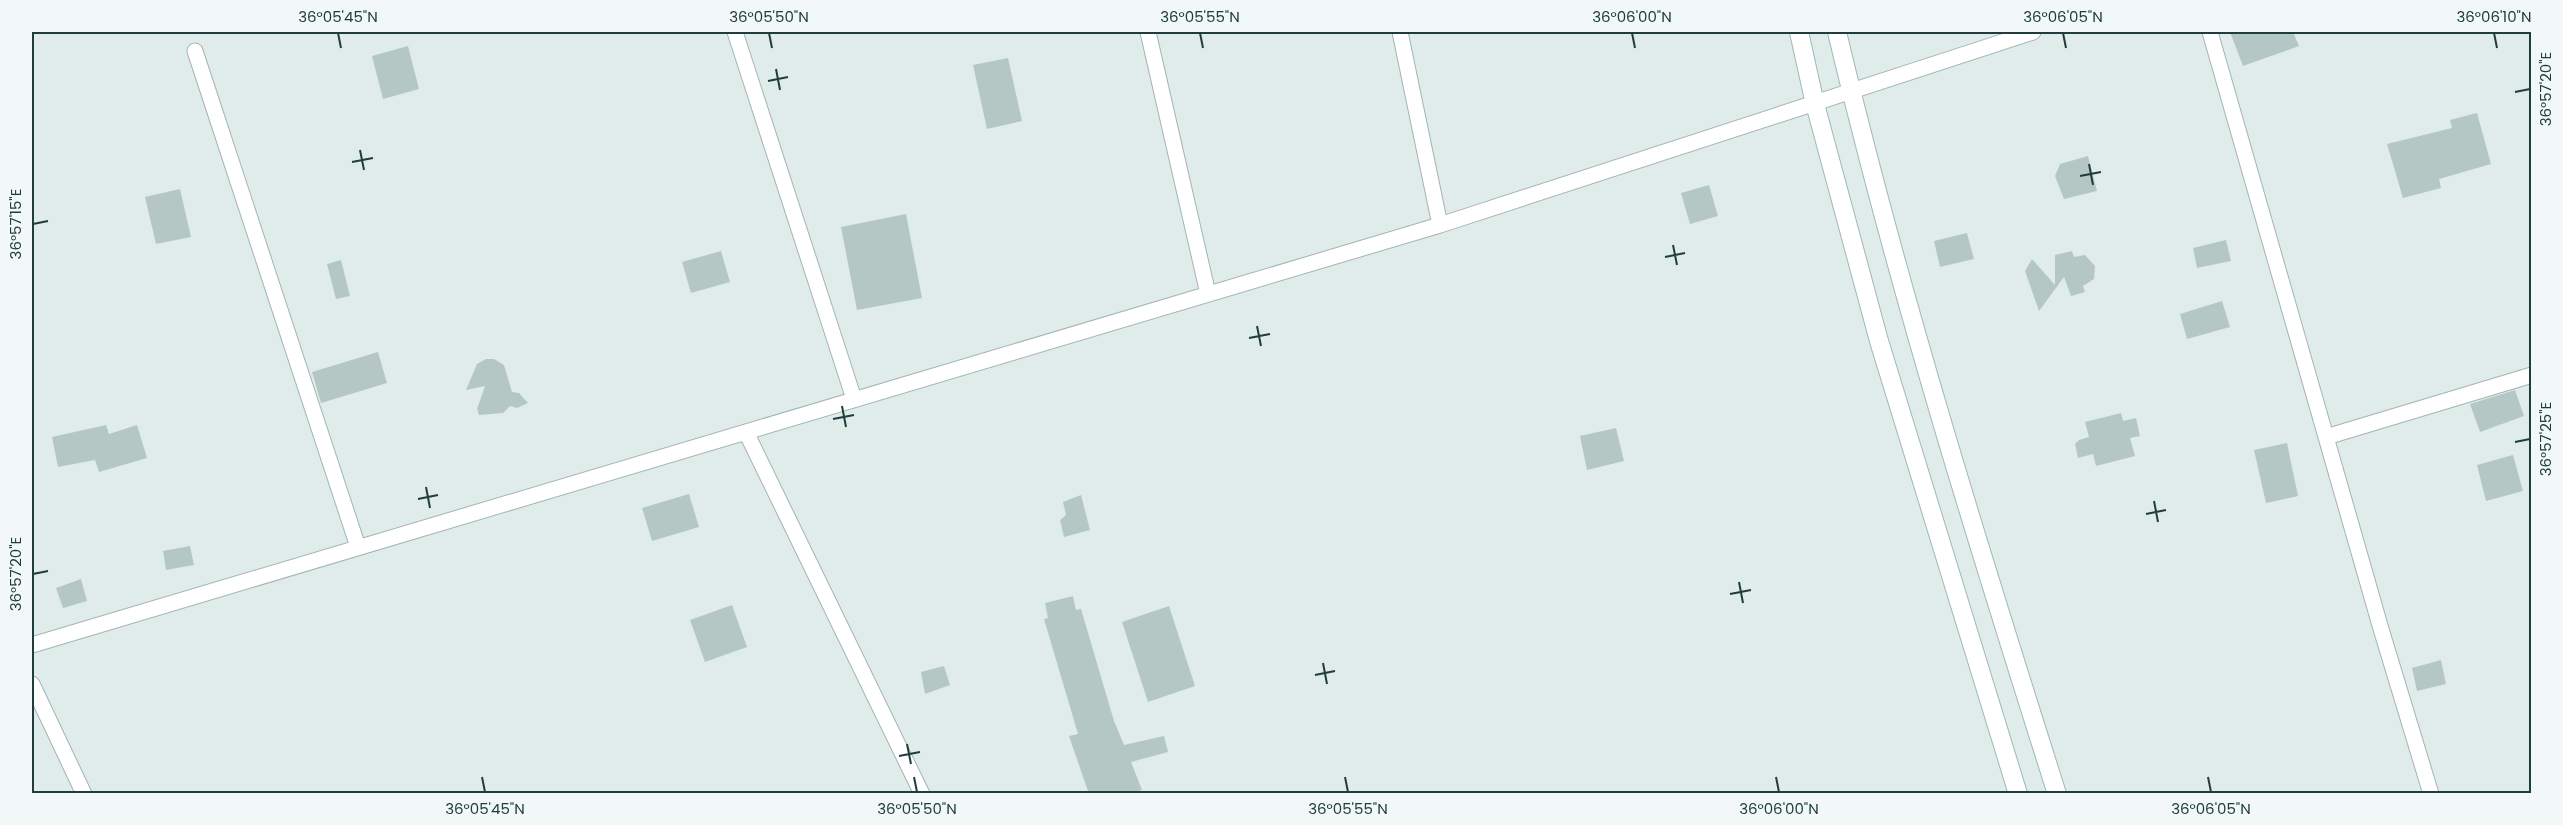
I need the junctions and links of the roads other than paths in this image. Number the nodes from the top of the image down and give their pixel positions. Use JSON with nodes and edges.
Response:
{"nodes":[{"id":1,"x":735,"y":32,"type":"edge"},
{"id":2,"x":1148,"y":32,"type":"edge"},
{"id":3,"x":1400,"y":32,"type":"edge"},
{"id":4,"x":1798,"y":32,"type":"edge"},
{"id":5,"x":1837,"y":32,"type":"edge"},
{"id":6,"x":2033,"y":32,"type":"edge"},
{"id":7,"x":2210,"y":32,"type":"edge"},
{"id":8,"x":195,"y":51,"type":"dead end"},
{"id":9,"x":1851,"y":91,"type":"junction"},
{"id":10,"x":1815,"y":104,"type":"junction"},
{"id":11,"x":1440,"y":225,"type":"junction"},
{"id":12,"x":1208,"y":294,"type":"junction"},
{"id":13,"x":2532,"y":375,"type":"edge"},
{"id":14,"x":854,"y":399,"type":"junction"},
{"id":15,"x":746,"y":432,"type":"junction"},
{"id":16,"x":2326,"y":437,"type":"junction"},
{"id":17,"x":358,"y":548,"type":"junction"},
{"id":18,"x":32,"y":645,"type":"edge"},
{"id":19,"x":32,"y":684,"type":"edge"},
{"id":20,"x":84,"y":794,"type":"edge"},
{"id":21,"x":922,"y":794,"type":"edge"},
{"id":22,"x":2018,"y":794,"type":"edge"},
{"id":23,"x":2057,"y":794,"type":"edge"},
{"id":24,"x":2431,"y":794,"type":"edge"}],
"edges":[{"from":1,"to":14,"type":"street"},
{"from":2,"to":12,"type":"street"},
{"from":3,"to":11,"type":"street"},
{"from":4,"to":10,"type":"main road"},
{"from":5,"to":9,"type":"main road"},
{"from":6,"to":9,"type":"street"},
{"from":7,"to":16,"type":"street"},
{"from":8,"to":17,"type":"street"},
{"from":9,"to":10,"type":"street"},
{"from":9,"to":23,"type":"main road"},
{"from":10,"to":11,"type":"street"},
{"from":10,"to":22,"type":"main road"},
{"from":11,"to":12,"type":"street"},
{"from":12,"to":14,"type":"street"},
{"from":13,"to":16,"type":"street"},
{"from":14,"to":15,"type":"street"},
{"from":15,"to":17,"type":"street"},
{"from":15,"to":21,"type":"street"},
{"from":16,"to":24,"type":"street"},
{"from":17,"to":18,"type":"street"},
{"from":19,"to":20,"type":"street"}]}
